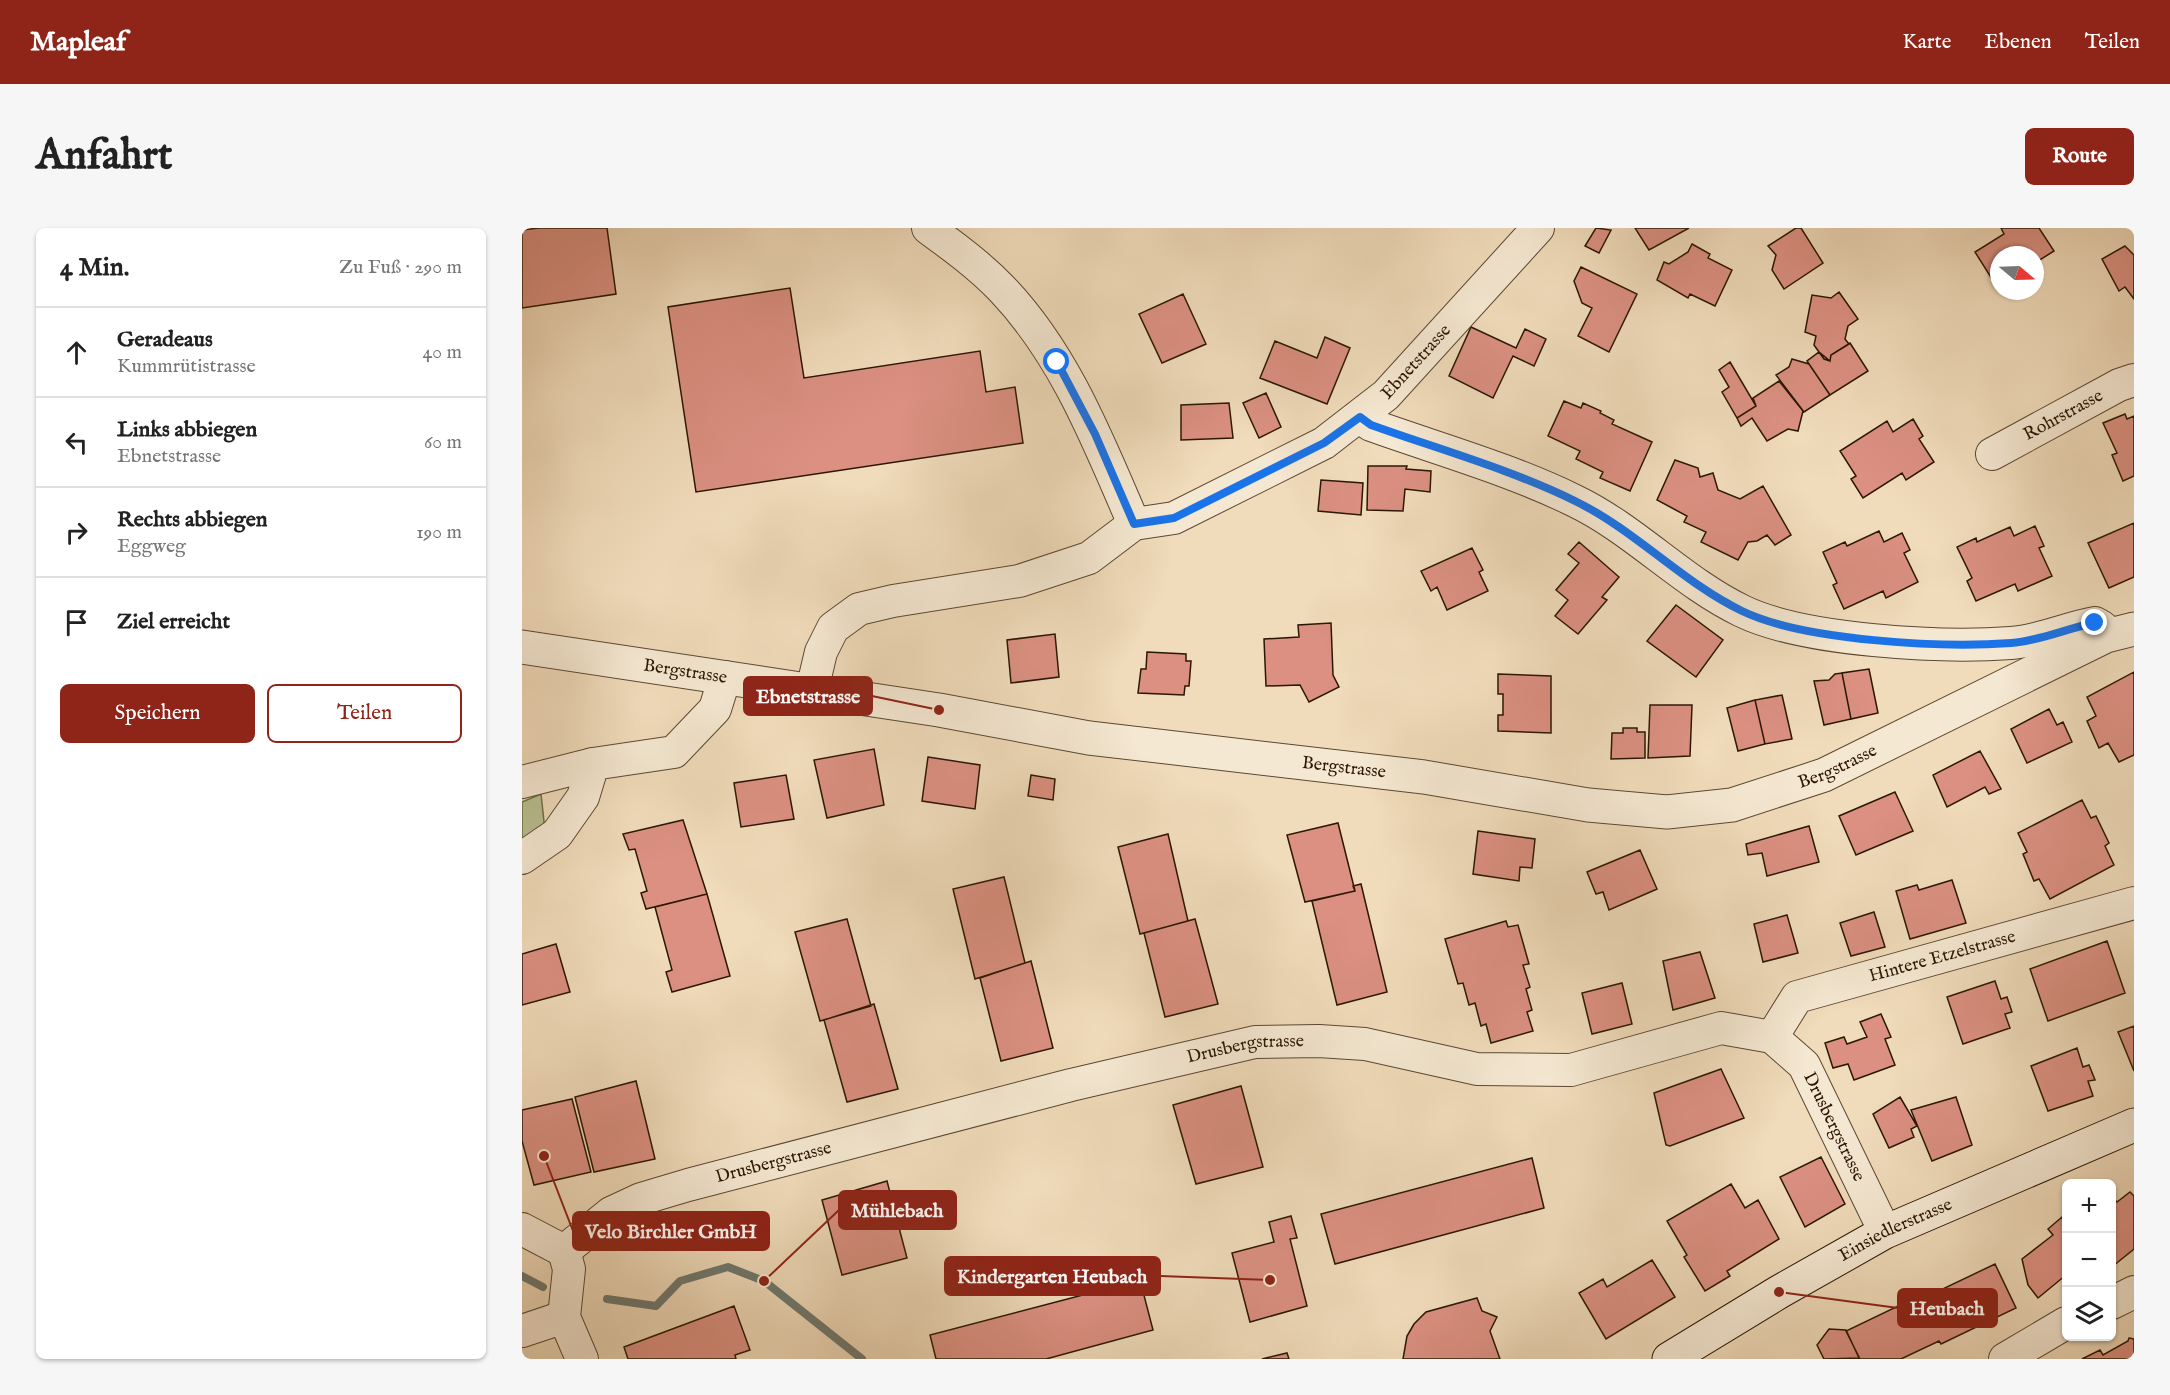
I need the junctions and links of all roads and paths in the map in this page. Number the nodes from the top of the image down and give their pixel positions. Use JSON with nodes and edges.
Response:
{"nodes":[{"id":1,"x":928,"y":228,"type":"edge"},
{"id":2,"x":1538,"y":228,"type":"edge"},
{"id":3,"x":2134,"y":380,"type":"edge"},
{"id":4,"x":1360,"y":417,"type":"junction"},
{"id":5,"x":1992,"y":454,"type":"dead end"},
{"id":6,"x":1134,"y":524,"type":"junction"},
{"id":7,"x":2120,"y":633,"type":"edge"},
{"id":8,"x":522,"y":647,"type":"edge"},
{"id":9,"x":725,"y":677,"type":"junction"},
{"id":10,"x":812,"y":690,"type":"junction"},
{"id":11,"x":593,"y":764,"type":"junction"},
{"id":12,"x":522,"y":782,"type":"edge"},
{"id":13,"x":522,"y":858,"type":"edge"},
{"id":14,"x":2134,"y":903,"type":"edge"},
{"id":15,"x":1772,"y":1037,"type":"junction"},
{"id":16,"x":2134,"y":1125,"type":"edge"},
{"id":17,"x":522,"y":1229,"type":"edge"},
{"id":18,"x":1885,"y":1232,"type":"junction"},
{"id":19,"x":564,"y":1251,"type":"junction"},
{"id":20,"x":2134,"y":1292,"type":"edge"},
{"id":21,"x":2116,"y":1301,"type":"edge"},
{"id":22,"x":564,"y":1317,"type":"junction"},
{"id":23,"x":2062,"y":1326,"type":"edge"},
{"id":24,"x":522,"y":1331,"type":"edge"},
{"id":25,"x":582,"y":1359,"type":"edge"},
{"id":26,"x":1669,"y":1359,"type":"edge"},
{"id":27,"x":2005,"y":1359,"type":"edge"}],
"edges":[{"from":1,"to":6,"type":"street"},
{"from":2,"to":4,"type":"street","name":"Ebnetstrasse"},
{"from":3,"to":5,"type":"street","name":"Rohrstrasse"},
{"from":4,"to":6,"type":"street","name":"Ebnetstrasse"},
{"from":4,"to":7,"type":"street"},
{"from":6,"to":10,"type":"street","name":"Ebnetstrasse"},
{"from":7,"to":10,"type":"street","name":"Bergstrasse"},
{"from":8,"to":9,"type":"street","name":"Bergstrasse"},
{"from":9,"to":10,"type":"street","name":"Bergstrasse"},
{"from":9,"to":11,"type":"street"},
{"from":11,"to":12,"type":"street"},
{"from":11,"to":13,"type":"street"},
{"from":14,"to":15,"type":"street","name":"Hintere Etzelstrasse"},
{"from":15,"to":18,"type":"street","name":"Drusbergstrasse"},
{"from":15,"to":19,"type":"street","name":"Drusbergstrasse"},
{"from":16,"to":18,"type":"street","name":"Einsiedlerstrasse"},
{"from":17,"to":19,"type":"street"},
{"from":18,"to":26,"type":"street","name":"Einsiedlerstrasse"},
{"from":19,"to":22,"type":"street"},
{"from":20,"to":21,"type":"street"},
{"from":22,"to":24,"type":"street"},
{"from":22,"to":25,"type":"street"},
{"from":23,"to":27,"type":"street"}]}
